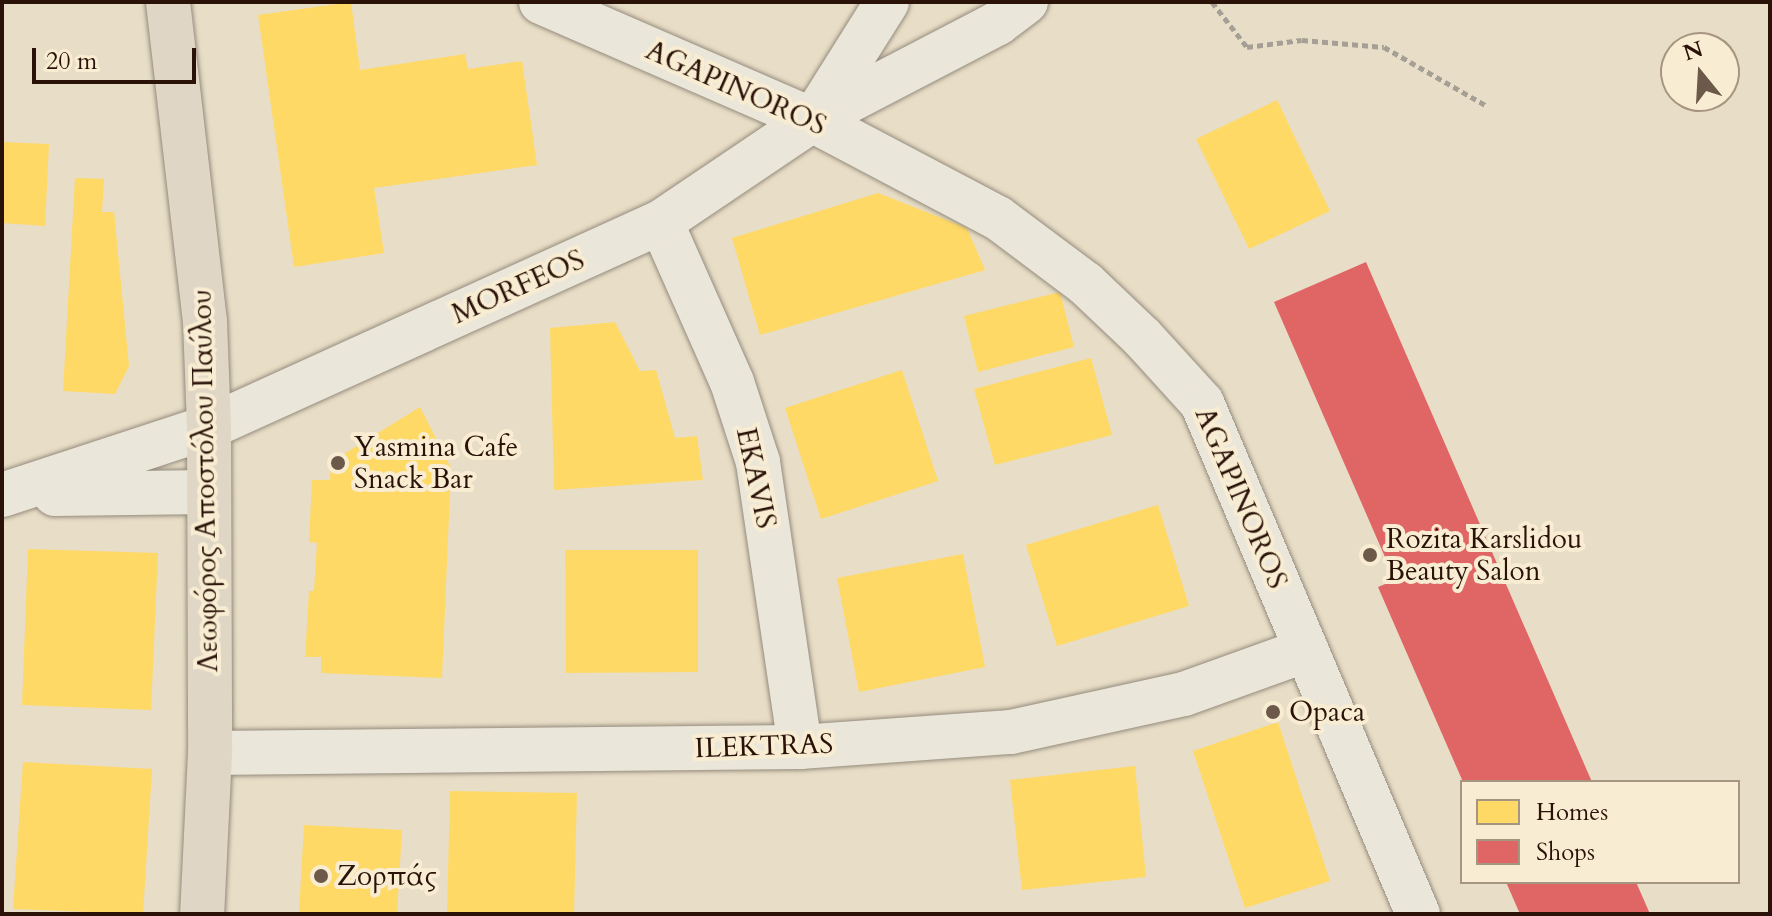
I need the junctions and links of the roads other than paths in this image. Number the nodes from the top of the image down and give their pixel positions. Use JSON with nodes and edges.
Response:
{"nodes":[{"id":1,"x":168,"y":2,"type":"edge"},
{"id":2,"x":541,"y":2,"type":"edge"},
{"id":3,"x":887,"y":2,"type":"edge"},
{"id":4,"x":1026,"y":2,"type":"edge"},
{"id":5,"x":812,"y":120,"type":"junction"},
{"id":6,"x":661,"y":222,"type":"junction"},
{"id":7,"x":209,"y":427,"type":"junction"},
{"id":8,"x":209,"y":492,"type":"junction"},
{"id":9,"x":3,"y":495,"type":"edge"},
{"id":10,"x":1306,"y":650,"type":"junction"},
{"id":11,"x":800,"y":747,"type":"junction"},
{"id":12,"x":210,"y":753,"type":"junction"},
{"id":13,"x":202,"y":914,"type":"edge"},
{"id":14,"x":1418,"y":914,"type":"edge"}],
"edges":[{"from":1,"to":7,"type":"main road","name":"Λεωφόρος Αποστόλου Παύλου"},
{"from":2,"to":5,"type":"street","name":"AGAPINOROS"},
{"from":3,"to":5,"type":"street"},
{"from":4,"to":5,"type":"street","name":"MORFEOS"},
{"from":5,"to":6,"type":"street","name":"MORFEOS"},
{"from":5,"to":10,"type":"street","name":"AGAPINOROS"},
{"from":6,"to":7,"type":"street","name":"MORFEOS"},
{"from":6,"to":11,"type":"street","name":"EKAVIS"},
{"from":7,"to":8,"type":"main road","name":"Λεωφόρος Αποστόλου Παύλου"},
{"from":7,"to":9,"type":"street","name":"MORFEOS"},
{"from":8,"to":9,"type":"street"},
{"from":8,"to":12,"type":"main road","name":"Λεωφόρος Αποστόλου Παύλου"},
{"from":10,"to":11,"type":"street","name":"ILEKTRAS"},
{"from":10,"to":14,"type":"street","name":"AGAPINOROS"},
{"from":11,"to":12,"type":"street","name":"ILEKTRAS"},
{"from":12,"to":13,"type":"main road","name":"Λεωφόρος Αποστόλου Παύλου"}]}
